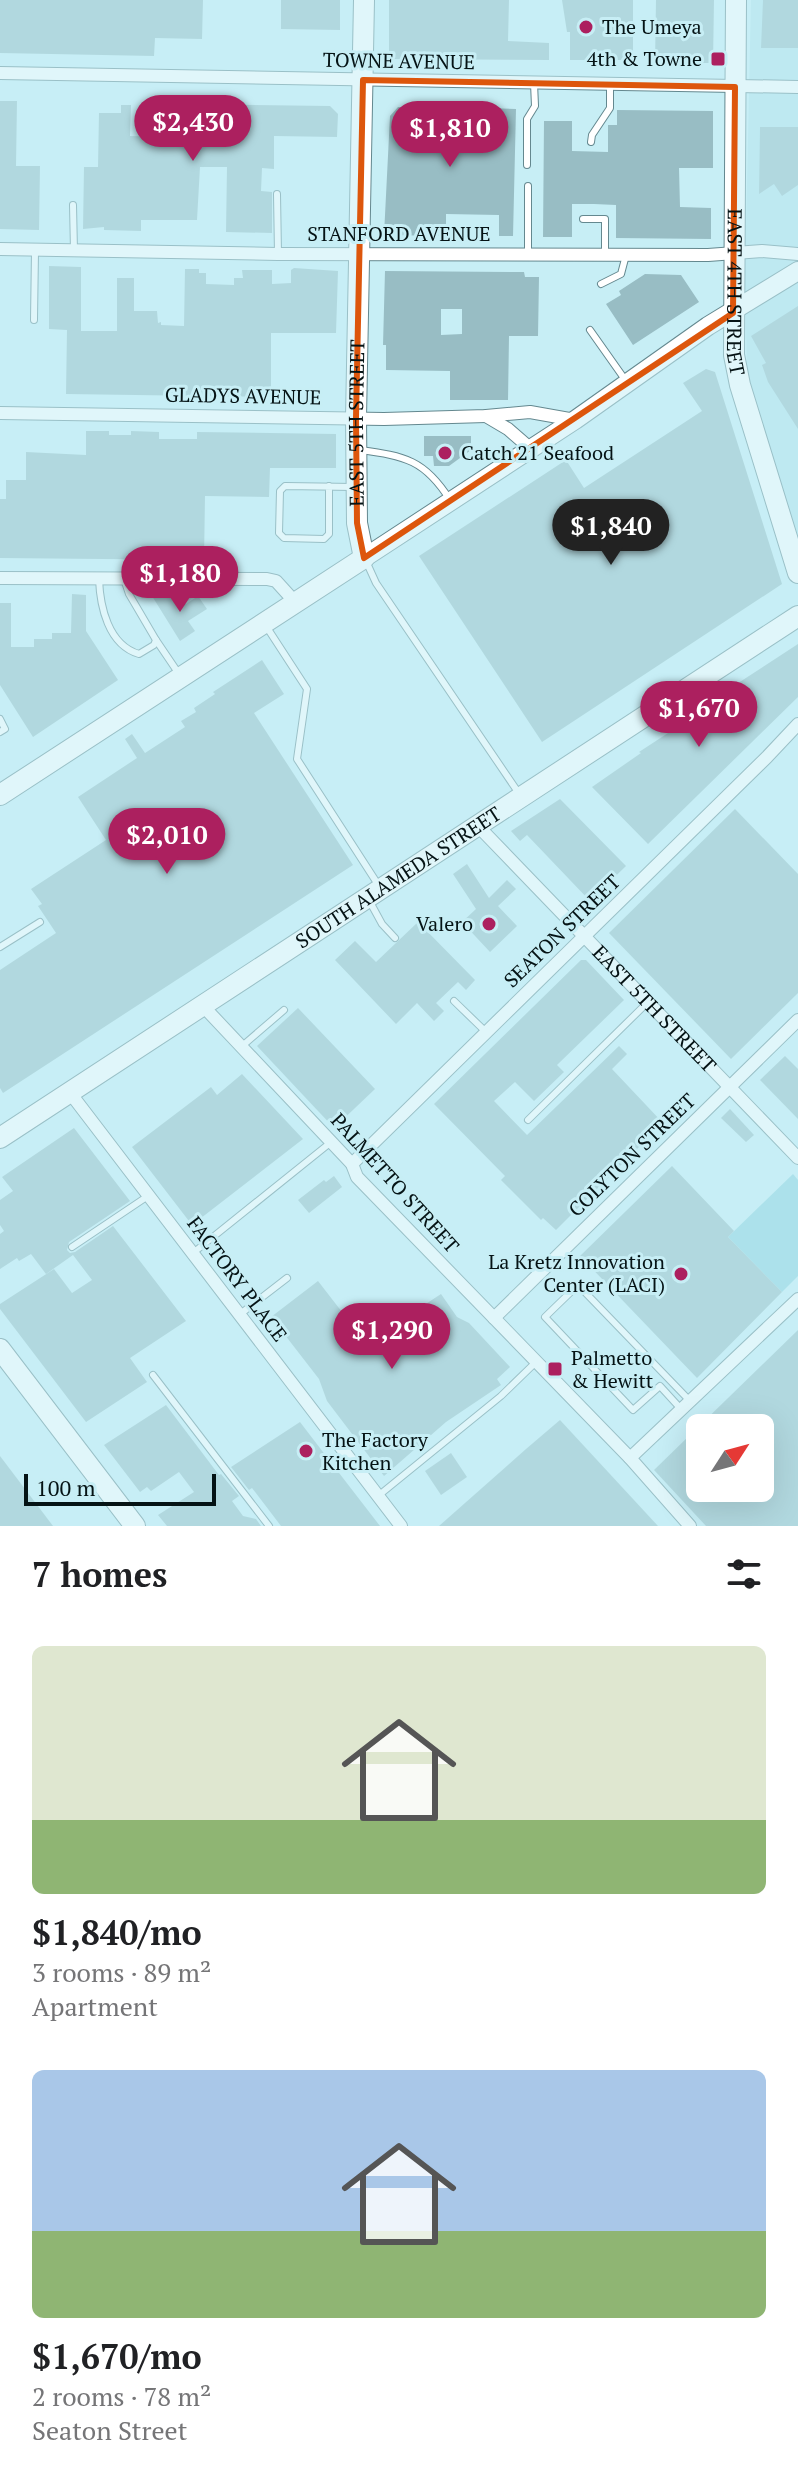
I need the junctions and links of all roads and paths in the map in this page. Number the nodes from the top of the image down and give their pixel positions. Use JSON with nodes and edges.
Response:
{"nodes":[{"id":1,"x":364,"y":0,"type":"edge"},
{"id":2,"x":736,"y":0,"type":"edge"},
{"id":3,"x":0,"y":73,"type":"edge"},
{"id":4,"x":363,"y":80,"type":"junction"},
{"id":5,"x":534,"y":83,"type":"junction"},
{"id":6,"x":610,"y":85,"type":"junction"},
{"id":7,"x":735,"y":87,"type":"junction"},
{"id":8,"x":798,"y":87,"type":"edge"},
{"id":9,"x":591,"y":142,"type":"dead end"},
{"id":10,"x":527,"y":165,"type":"dead end"},
{"id":11,"x":528,"y":186,"type":"dead end"},
{"id":12,"x":277,"y":194,"type":"dead end"},
{"id":13,"x":73,"y":205,"type":"dead end"},
{"id":14,"x":583,"y":219,"type":"dead end"},
{"id":15,"x":0,"y":249,"type":"edge"},
{"id":16,"x":35,"y":251,"type":"junction"},
{"id":17,"x":74,"y":251,"type":"junction"},
{"id":18,"x":733,"y":252,"type":"junction"},
{"id":19,"x":278,"y":254,"type":"junction"},
{"id":20,"x":359,"y":254,"type":"junction"},
{"id":21,"x":528,"y":254,"type":"junction"},
{"id":22,"x":605,"y":254,"type":"junction"},
{"id":23,"x":798,"y":254,"type":"edge"},
{"id":24,"x":626,"y":255,"type":"junction"},
{"id":25,"x":798,"y":271,"type":"edge"},
{"id":26,"x":601,"y":284,"type":"dead end"},
{"id":27,"x":733,"y":313,"type":"junction"},
{"id":28,"x":34,"y":320,"type":"dead end"},
{"id":29,"x":590,"y":330,"type":"dead end"},
{"id":30,"x":628,"y":384,"type":"junction"},
{"id":31,"x":0,"y":413,"type":"edge"},
{"id":32,"x":486,"y":416,"type":"junction"},
{"id":33,"x":356,"y":418,"type":"junction"},
{"id":34,"x":575,"y":420,"type":"junction"},
{"id":35,"x":357,"y":449,"type":"junction"},
{"id":36,"x":531,"y":449,"type":"junction"},
{"id":37,"x":329,"y":486,"type":"junction"},
{"id":38,"x":357,"y":487,"type":"junction"},
{"id":39,"x":451,"y":502,"type":"junction"},
{"id":40,"x":364,"y":558,"type":"junction"},
{"id":41,"x":798,"y":573,"type":"edge"},
{"id":42,"x":0,"y":578,"type":"edge"},
{"id":43,"x":99,"y":579,"type":"junction"},
{"id":44,"x":124,"y":579,"type":"junction"},
{"id":45,"x":295,"y":602,"type":"junction"},
{"id":46,"x":798,"y":616,"type":"edge"},
{"id":47,"x":264,"y":623,"type":"junction"},
{"id":48,"x":156,"y":640,"type":"junction"},
{"id":49,"x":181,"y":677,"type":"junction"},
{"id":50,"x":0,"y":719,"type":"edge"},
{"id":51,"x":798,"y":724,"type":"edge"},
{"id":52,"x":0,"y":732,"type":"edge"},
{"id":53,"x":0,"y":795,"type":"edge"},
{"id":54,"x":522,"y":798,"type":"junction"},
{"id":55,"x":478,"y":826,"type":"junction"},
{"id":56,"x":374,"y":894,"type":"junction"},
{"id":57,"x":40,"y":922,"type":"dead end"},
{"id":58,"x":585,"y":936,"type":"junction"},
{"id":59,"x":395,"y":938,"type":"dead end"},
{"id":60,"x":0,"y":947,"type":"edge"},
{"id":61,"x":454,"y":1001,"type":"dead end"},
{"id":62,"x":648,"y":1002,"type":"junction"},
{"id":63,"x":204,"y":1007,"type":"junction"},
{"id":64,"x":284,"y":1010,"type":"dead end"},
{"id":65,"x":798,"y":1020,"type":"edge"},
{"id":66,"x":486,"y":1032,"type":"junction"},
{"id":67,"x":241,"y":1047,"type":"junction"},
{"id":68,"x":730,"y":1087,"type":"junction"},
{"id":69,"x":71,"y":1094,"type":"junction"},
{"id":70,"x":528,"y":1120,"type":"dead end"},
{"id":71,"x":0,"y":1138,"type":"edge"},
{"id":72,"x":331,"y":1142,"type":"junction"},
{"id":73,"x":798,"y":1158,"type":"edge"},
{"id":74,"x":352,"y":1164,"type":"junction"},
{"id":75,"x":148,"y":1196,"type":"junction"},
{"id":76,"x":72,"y":1247,"type":"dead end"},
{"id":77,"x":193,"y":1253,"type":"junction"},
{"id":78,"x":287,"y":1278,"type":"dead end"},
{"id":79,"x":798,"y":1299,"type":"edge"},
{"id":80,"x":239,"y":1315,"type":"junction"},
{"id":81,"x":494,"y":1318,"type":"junction"},
{"id":82,"x":0,"y":1349,"type":"edge"},
{"id":83,"x":536,"y":1362,"type":"junction"},
{"id":84,"x":153,"y":1375,"type":"dead end"},
{"id":85,"x":686,"y":1405,"type":"junction"},
{"id":86,"x":630,"y":1458,"type":"junction"},
{"id":87,"x":378,"y":1496,"type":"junction"},
{"id":88,"x":135,"y":1526,"type":"edge"},
{"id":89,"x":269,"y":1526,"type":"edge"},
{"id":90,"x":401,"y":1526,"type":"edge"},
{"id":91,"x":690,"y":1526,"type":"edge"}],
"edges":[{"from":1,"to":4,"type":"main road","name":"EAST 5TH STREET"},
{"from":2,"to":7,"type":"main road","name":"EAST 4TH STREET"},
{"from":3,"to":4,"type":"street","name":"TOWNE AVENUE"},
{"from":4,"to":5,"type":"street","name":"TOWNE AVENUE"},
{"from":4,"to":20,"type":"main road","name":"EAST 5TH STREET"},
{"from":5,"to":6,"type":"street","name":"TOWNE AVENUE"},
{"from":5,"to":10,"type":"lane"},
{"from":6,"to":7,"type":"street","name":"TOWNE AVENUE"},
{"from":6,"to":9,"type":"lane"},
{"from":7,"to":8,"type":"street","name":"TOWNE AVENUE"},
{"from":7,"to":18,"type":"main road","name":"EAST 4TH STREET"},
{"from":11,"to":21,"type":"lane"},
{"from":12,"to":19,"type":"lane"},
{"from":13,"to":17,"type":"lane"},
{"from":14,"to":22,"type":"lane"},
{"from":15,"to":16,"type":"street","name":"STANFORD AVENUE"},
{"from":16,"to":17,"type":"street","name":"STANFORD AVENUE"},
{"from":16,"to":28,"type":"lane"},
{"from":17,"to":19,"type":"street","name":"STANFORD AVENUE"},
{"from":18,"to":23,"type":"street","name":"STANFORD AVENUE"},
{"from":18,"to":24,"type":"street","name":"STANFORD AVENUE"},
{"from":18,"to":27,"type":"main road","name":"EAST 4TH STREET"},
{"from":19,"to":20,"type":"street","name":"STANFORD AVENUE"},
{"from":20,"to":21,"type":"street","name":"STANFORD AVENUE"},
{"from":20,"to":33,"type":"main road","name":"EAST 5TH STREET"},
{"from":21,"to":22,"type":"street","name":"STANFORD AVENUE"},
{"from":22,"to":24,"type":"street","name":"STANFORD AVENUE"},
{"from":24,"to":26,"type":"lane"},
{"from":25,"to":27,"type":"main road"},
{"from":27,"to":30,"type":"main road"},
{"from":27,"to":41,"type":"main road","name":"EAST 4TH STREET"},
{"from":29,"to":30,"type":"lane"},
{"from":30,"to":34,"type":"main road"},
{"from":31,"to":33,"type":"street","name":"GLADYS AVENUE"},
{"from":32,"to":33,"type":"street","name":"GLADYS AVENUE"},
{"from":32,"to":34,"type":"street","name":"GLADYS AVENUE"},
{"from":32,"to":36,"type":"street"},
{"from":33,"to":35,"type":"main road","name":"EAST 5TH STREET"},
{"from":34,"to":36,"type":"main road"},
{"from":35,"to":38,"type":"main road","name":"EAST 5TH STREET"},
{"from":35,"to":39,"type":"lane"},
{"from":36,"to":39,"type":"main road"},
{"from":37,"to":37,"type":"lane"},
{"from":37,"to":38,"type":"lane"},
{"from":38,"to":40,"type":"main road","name":"EAST 5TH STREET"},
{"from":39,"to":40,"type":"main road"},
{"from":40,"to":45,"type":"main road"},
{"from":40,"to":54,"type":"lane","name":"EAST 5TH STREET"},
{"from":42,"to":43,"type":"street"},
{"from":43,"to":44,"type":"street"},
{"from":43,"to":48,"type":"lane"},
{"from":44,"to":45,"type":"street"},
{"from":44,"to":48,"type":"lane"},
{"from":45,"to":47,"type":"main road"},
{"from":46,"to":54,"type":"main road","name":"SOUTH ALAMEDA STREET"},
{"from":47,"to":49,"type":"main road"},
{"from":47,"to":56,"type":"lane"},
{"from":48,"to":49,"type":"lane"},
{"from":49,"to":53,"type":"main road"},
{"from":50,"to":52,"type":"lane"},
{"from":51,"to":58,"type":"street","name":"SEATON STREET"},
{"from":54,"to":55,"type":"main road","name":"SOUTH ALAMEDA STREET"},
{"from":55,"to":56,"type":"main road","name":"SOUTH ALAMEDA STREET"},
{"from":55,"to":58,"type":"street","name":"EAST 5TH STREET"},
{"from":56,"to":59,"type":"lane"},
{"from":56,"to":63,"type":"main road","name":"SOUTH ALAMEDA STREET"},
{"from":57,"to":60,"type":"lane"},
{"from":58,"to":62,"type":"street","name":"EAST 5TH STREET"},
{"from":58,"to":66,"type":"street","name":"SEATON STREET"},
{"from":61,"to":66,"type":"lane"},
{"from":62,"to":68,"type":"street","name":"EAST 5TH STREET"},
{"from":62,"to":70,"type":"lane"},
{"from":63,"to":67,"type":"street","name":"PALMETTO STREET"},
{"from":63,"to":69,"type":"main road","name":"SOUTH ALAMEDA STREET"},
{"from":64,"to":67,"type":"lane"},
{"from":65,"to":68,"type":"street","name":"COLYTON STREET"},
{"from":66,"to":74,"type":"street","name":"SEATON STREET"},
{"from":67,"to":72,"type":"street","name":"PALMETTO STREET"},
{"from":68,"to":73,"type":"street","name":"EAST 5TH STREET"},
{"from":68,"to":81,"type":"street","name":"COLYTON STREET"},
{"from":69,"to":71,"type":"main road","name":"SOUTH ALAMEDA STREET"},
{"from":69,"to":75,"type":"street","name":"FACTORY PLACE"},
{"from":72,"to":74,"type":"street","name":"PALMETTO STREET"},
{"from":72,"to":77,"type":"lane"},
{"from":74,"to":81,"type":"street","name":"PALMETTO STREET"},
{"from":75,"to":76,"type":"lane"},
{"from":75,"to":77,"type":"street","name":"FACTORY PLACE"},
{"from":77,"to":80,"type":"street","name":"FACTORY PLACE"},
{"from":78,"to":80,"type":"lane"},
{"from":79,"to":85,"type":"street"},
{"from":80,"to":87,"type":"street","name":"FACTORY PLACE"},
{"from":81,"to":83,"type":"street","name":"PALMETTO STREET"},
{"from":82,"to":88,"type":"main road"},
{"from":83,"to":86,"type":"street","name":"PALMETTO STREET"},
{"from":83,"to":87,"type":"lane"},
{"from":84,"to":89,"type":"lane"},
{"from":85,"to":85,"type":"lane"},
{"from":85,"to":86,"type":"street"},
{"from":86,"to":91,"type":"street","name":"PALMETTO STREET"},
{"from":87,"to":90,"type":"street","name":"FACTORY PLACE"}]}
